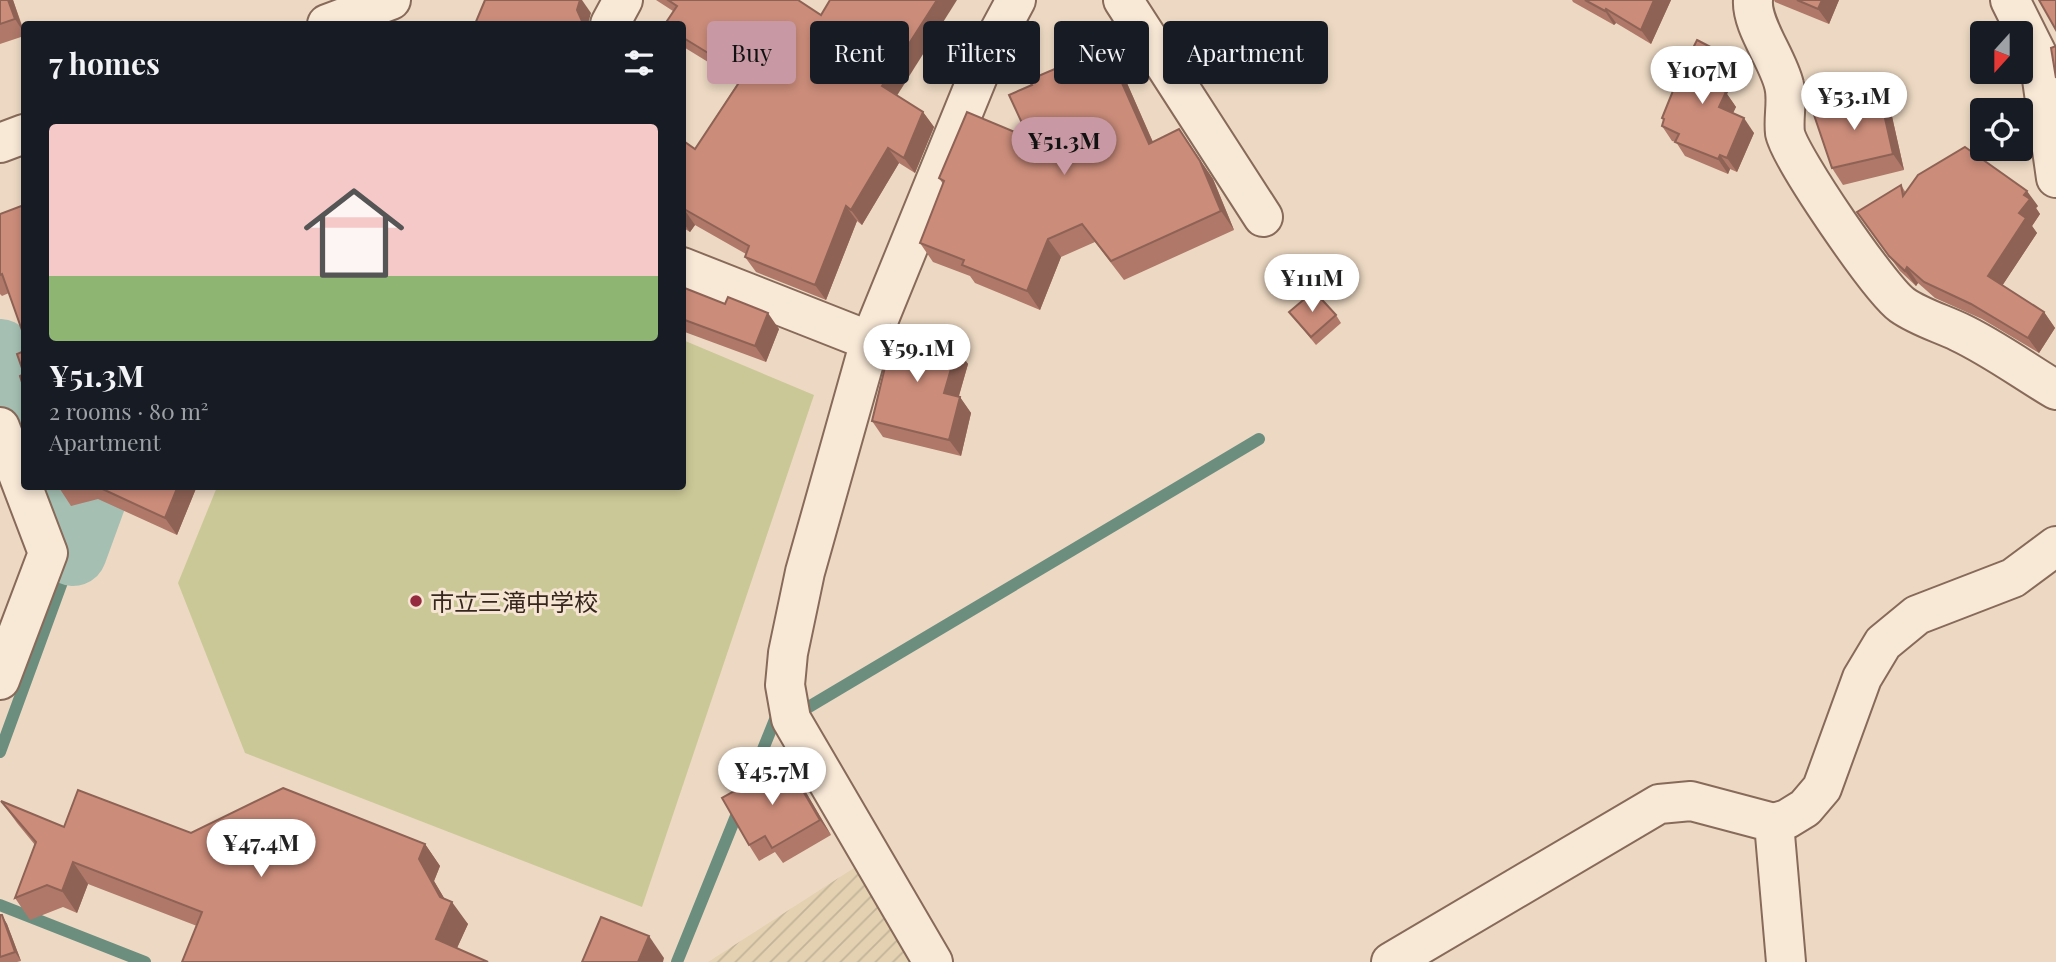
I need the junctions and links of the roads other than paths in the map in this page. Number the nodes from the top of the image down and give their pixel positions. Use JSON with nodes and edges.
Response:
{"nodes":[{"id":1,"x":391,"y":0,"type":"edge"},
{"id":2,"x":623,"y":0,"type":"edge"},
{"id":3,"x":1016,"y":0,"type":"edge"},
{"id":4,"x":1123,"y":0,"type":"edge"},
{"id":5,"x":1753,"y":0,"type":"edge"},
{"id":6,"x":2010,"y":0,"type":"edge"},
{"id":7,"x":335,"y":21,"type":"edge"},
{"id":8,"x":612,"y":21,"type":"edge"},
{"id":9,"x":2047,"y":53,"type":"edge"},
{"id":10,"x":21,"y":135,"type":"edge"},
{"id":11,"x":0,"y":143,"type":"edge"},
{"id":12,"x":2056,"y":178,"type":"edge"},
{"id":13,"x":1263,"y":217,"type":"dead end"},
{"id":14,"x":686,"y":269,"type":"edge"},
{"id":15,"x":870,"y":341,"type":"junction"},
{"id":16,"x":2056,"y":390,"type":"edge"},
{"id":17,"x":0,"y":427,"type":"edge"},
{"id":18,"x":21,"y":482,"type":"edge"},
{"id":19,"x":24,"y":490,"type":"edge"},
{"id":20,"x":2056,"y":546,"type":"edge"},
{"id":21,"x":0,"y":680,"type":"edge"},
{"id":22,"x":1774,"y":823,"type":"junction"},
{"id":23,"x":933,"y":962,"type":"edge"},
{"id":24,"x":1391,"y":962,"type":"edge"},
{"id":25,"x":1786,"y":962,"type":"edge"}],
"edges":[{"from":1,"to":7,"type":"street"},
{"from":2,"to":8,"type":"street"},
{"from":3,"to":15,"type":"street"},
{"from":4,"to":13,"type":"street"},
{"from":5,"to":16,"type":"street"},
{"from":6,"to":9,"type":"street"},
{"from":9,"to":12,"type":"street"},
{"from":10,"to":11,"type":"street"},
{"from":14,"to":15,"type":"street"},
{"from":15,"to":23,"type":"street"},
{"from":17,"to":18,"type":"street"},
{"from":19,"to":21,"type":"street"},
{"from":20,"to":22,"type":"street"},
{"from":22,"to":24,"type":"street"},
{"from":22,"to":25,"type":"street"}]}
